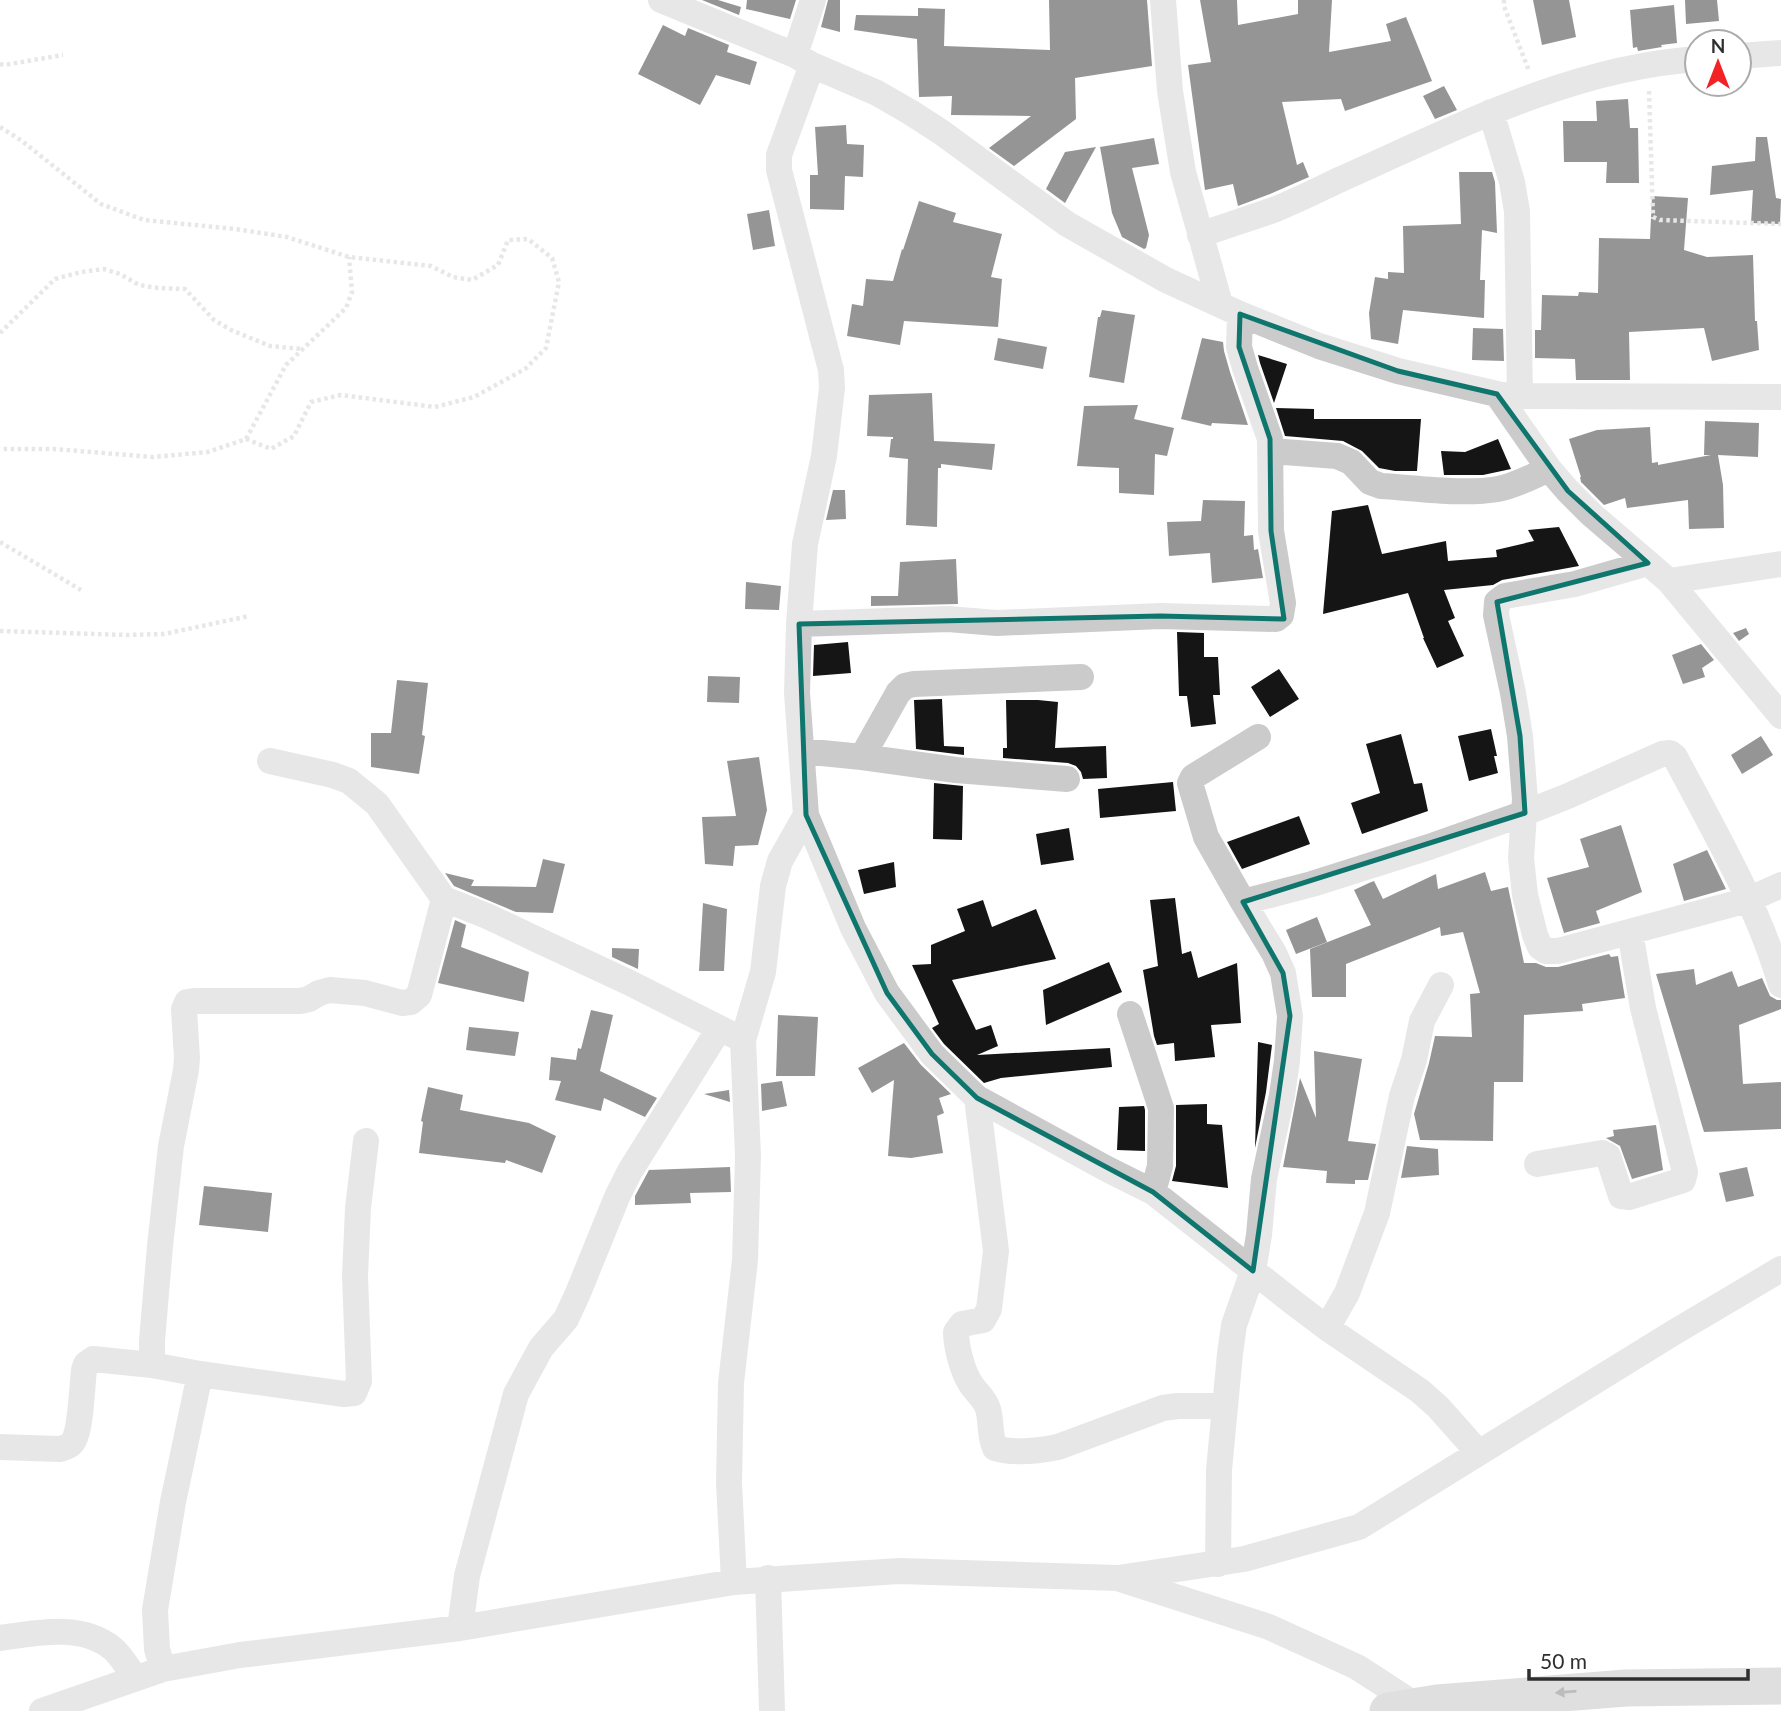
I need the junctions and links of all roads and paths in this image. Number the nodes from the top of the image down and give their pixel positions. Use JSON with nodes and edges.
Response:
{"nodes":[{"id":1,"x":661,"y":0,"type":"edge"},
{"id":2,"x":813,"y":0,"type":"edge"},
{"id":3,"x":1163,"y":0,"type":"edge"},
{"id":4,"x":1504,"y":0,"type":"edge"},
{"id":5,"x":1781,"y":53,"type":"edge"},
{"id":6,"x":63,"y":55,"type":"dead end"},
{"id":7,"x":1753,"y":55,"type":"edge"},
{"id":8,"x":804,"y":60,"type":"junction"},
{"id":9,"x":1683,"y":61,"type":"edge"},
{"id":10,"x":0,"y":64,"type":"edge"},
{"id":11,"x":1648,"y":65,"type":"junction"},
{"id":12,"x":1538,"y":93,"type":"junction"},
{"id":13,"x":1491,"y":112,"type":"junction"},
{"id":14,"x":0,"y":127,"type":"edge"},
{"id":15,"x":1781,"y":224,"type":"edge"},
{"id":16,"x":1200,"y":235,"type":"junction"},
{"id":17,"x":349,"y":257,"type":"junction"},
{"id":18,"x":1230,"y":309,"type":"junction"},
{"id":19,"x":0,"y":333,"type":"edge"},
{"id":20,"x":302,"y":349,"type":"junction"},
{"id":21,"x":1509,"y":395,"type":"junction"},
{"id":22,"x":1781,"y":397,"type":"edge"},
{"id":23,"x":246,"y":439,"type":"junction"},
{"id":24,"x":0,"y":449,"type":"edge"},
{"id":25,"x":1271,"y":451,"type":"junction"},
{"id":26,"x":1549,"y":469,"type":"junction"},
{"id":27,"x":0,"y":542,"type":"edge"},
{"id":28,"x":1648,"y":563,"type":"junction"},
{"id":29,"x":1781,"y":564,"type":"edge"},
{"id":30,"x":1669,"y":581,"type":"junction"},
{"id":31,"x":81,"y":590,"type":"dead end"},
{"id":32,"x":249,"y":615,"type":"dead end"},
{"id":33,"x":799,"y":624,"type":"junction"},
{"id":34,"x":0,"y":631,"type":"edge"},
{"id":35,"x":1080,"y":677,"type":"dead end"},
{"id":36,"x":1781,"y":716,"type":"edge"},
{"id":37,"x":1258,"y":737,"type":"dead end"},
{"id":38,"x":802,"y":751,"type":"junction"},
{"id":39,"x":862,"y":757,"type":"junction"},
{"id":40,"x":270,"y":761,"type":"dead end"},
{"id":41,"x":1067,"y":779,"type":"dead end"},
{"id":42,"x":1525,"y":813,"type":"junction"},
{"id":43,"x":806,"y":815,"type":"junction"},
{"id":44,"x":1781,"y":885,"type":"edge"},
{"id":45,"x":444,"y":900,"type":"junction"},
{"id":46,"x":1748,"y":900,"type":"junction"},
{"id":47,"x":1243,"y":902,"type":"junction"},
{"id":48,"x":1630,"y":932,"type":"junction"},
{"id":49,"x":1781,"y":983,"type":"edge"},
{"id":50,"x":1441,"y":985,"type":"dead end"},
{"id":51,"x":1130,"y":1014,"type":"dead end"},
{"id":52,"x":731,"y":1034,"type":"junction"},
{"id":53,"x":978,"y":1098,"type":"junction"},
{"id":54,"x":366,"y":1141,"type":"dead end"},
{"id":55,"x":1537,"y":1164,"type":"dead end"},
{"id":56,"x":1153,"y":1192,"type":"junction"},
{"id":57,"x":1781,"y":1269,"type":"edge"},
{"id":58,"x":1253,"y":1271,"type":"junction"},
{"id":59,"x":1327,"y":1328,"type":"junction"},
{"id":60,"x":152,"y":1365,"type":"junction"},
{"id":61,"x":200,"y":1374,"type":"junction"},
{"id":62,"x":1224,"y":1406,"type":"junction"},
{"id":63,"x":0,"y":1447,"type":"edge"},
{"id":64,"x":1478,"y":1452,"type":"junction"},
{"id":65,"x":1218,"y":1564,"type":"junction"},
{"id":66,"x":768,"y":1578,"type":"junction"},
{"id":67,"x":1118,"y":1578,"type":"junction"},
{"id":68,"x":734,"y":1582,"type":"junction"},
{"id":69,"x":460,"y":1628,"type":"junction"},
{"id":70,"x":0,"y":1638,"type":"edge"},
{"id":71,"x":163,"y":1669,"type":"junction"},
{"id":72,"x":135,"y":1678,"type":"junction"},
{"id":73,"x":1781,"y":1686,"type":"edge"},
{"id":74,"x":1403,"y":1709,"type":"edge"},
{"id":75,"x":42,"y":1711,"type":"edge"},
{"id":76,"x":772,"y":1711,"type":"edge"}],
"edges":[{"from":1,"to":8,"type":"street"},
{"from":2,"to":8,"type":"street"},
{"from":3,"to":16,"type":"street"},
{"from":4,"to":12,"type":"path"},
{"from":5,"to":7,"type":"street"},
{"from":6,"to":10,"type":"path"},
{"from":8,"to":18,"type":"street"},
{"from":8,"to":33,"type":"street"},
{"from":9,"to":11,"type":"street"},
{"from":11,"to":12,"type":"street"},
{"from":11,"to":15,"type":"path"},
{"from":12,"to":13,"type":"street"},
{"from":13,"to":16,"type":"street"},
{"from":13,"to":21,"type":"street"},
{"from":14,"to":17,"type":"path"},
{"from":16,"to":18,"type":"street"},
{"from":17,"to":20,"type":"path"},
{"from":17,"to":23,"type":"path"},
{"from":18,"to":21,"type":"street"},
{"from":18,"to":25,"type":"street"},
{"from":19,"to":20,"type":"path"},
{"from":20,"to":23,"type":"path"},
{"from":21,"to":22,"type":"street"},
{"from":21,"to":26,"type":"street"},
{"from":23,"to":24,"type":"path"},
{"from":25,"to":26,"type":"street"},
{"from":25,"to":33,"type":"street"},
{"from":26,"to":28,"type":"street"},
{"from":27,"to":31,"type":"path"},
{"from":28,"to":30,"type":"street"},
{"from":28,"to":42,"type":"street"},
{"from":29,"to":30,"type":"street"},
{"from":30,"to":36,"type":"street"},
{"from":32,"to":34,"type":"path"},
{"from":33,"to":38,"type":"street"},
{"from":35,"to":39,"type":"street"},
{"from":37,"to":47,"type":"street"},
{"from":38,"to":39,"type":"street"},
{"from":38,"to":43,"type":"street"},
{"from":39,"to":41,"type":"street"},
{"from":40,"to":45,"type":"street"},
{"from":42,"to":46,"type":"street"},
{"from":42,"to":47,"type":"street"},
{"from":42,"to":48,"type":"street"},
{"from":43,"to":52,"type":"street"},
{"from":43,"to":53,"type":"street"},
{"from":44,"to":46,"type":"street"},
{"from":45,"to":52,"type":"street"},
{"from":45,"to":60,"type":"street"},
{"from":46,"to":48,"type":"street"},
{"from":46,"to":49,"type":"street"},
{"from":47,"to":58,"type":"street"},
{"from":48,"to":55,"type":"street"},
{"from":50,"to":59,"type":"street"},
{"from":51,"to":56,"type":"street"},
{"from":52,"to":68,"type":"street"},
{"from":52,"to":69,"type":"street"},
{"from":53,"to":56,"type":"street"},
{"from":53,"to":62,"type":"street"},
{"from":54,"to":61,"type":"street"},
{"from":56,"to":58,"type":"street"},
{"from":57,"to":64,"type":"street"},
{"from":58,"to":59,"type":"street"},
{"from":58,"to":62,"type":"street"},
{"from":59,"to":64,"type":"street"},
{"from":60,"to":61,"type":"street"},
{"from":60,"to":63,"type":"street"},
{"from":61,"to":71,"type":"street"},
{"from":62,"to":65,"type":"street"},
{"from":64,"to":65,"type":"street"},
{"from":65,"to":67,"type":"street"},
{"from":66,"to":67,"type":"street"},
{"from":66,"to":68,"type":"street"},
{"from":66,"to":76,"type":"street"},
{"from":67,"to":74,"type":"street"},
{"from":68,"to":69,"type":"street"},
{"from":69,"to":71,"type":"street"},
{"from":70,"to":72,"type":"street"},
{"from":71,"to":72,"type":"street"},
{"from":72,"to":75,"type":"street"},
{"from":73,"to":74,"type":"street","one_way":true}]}
